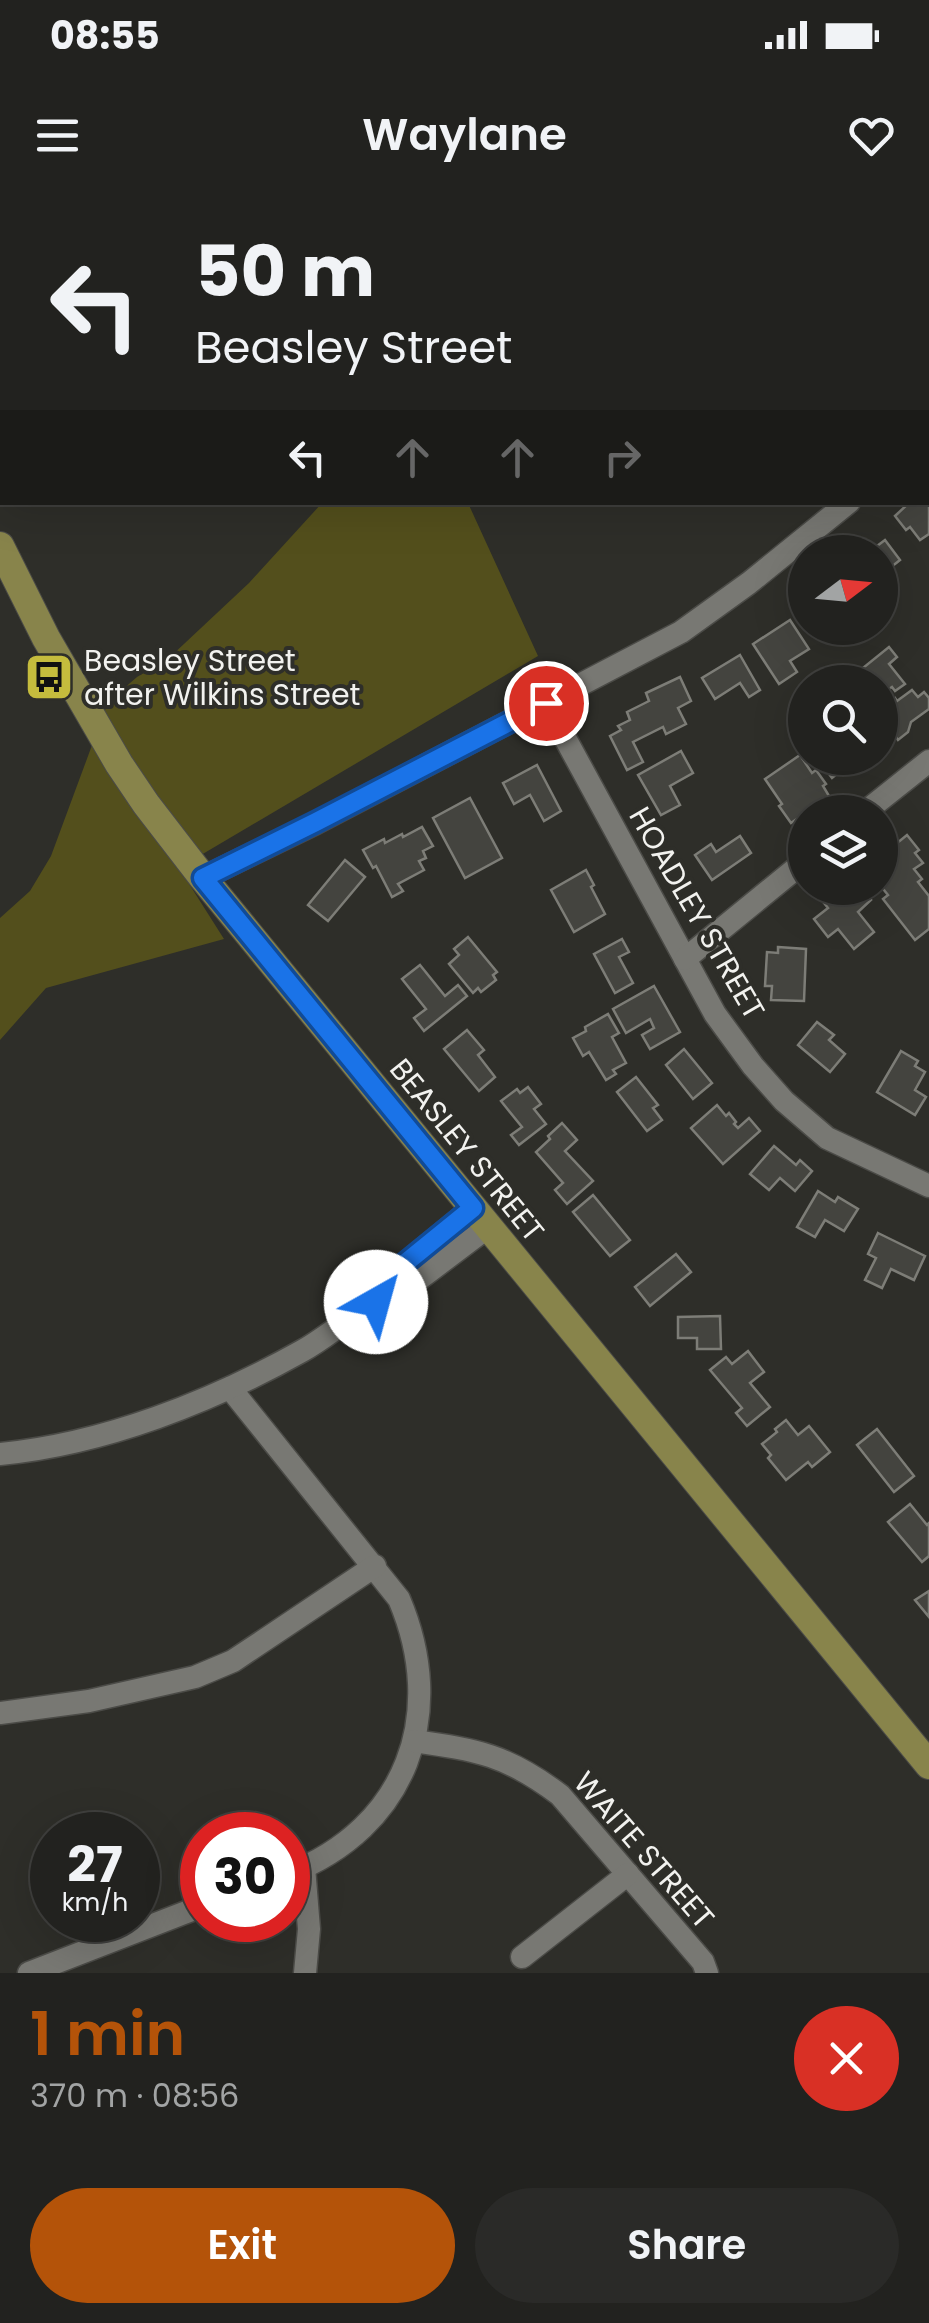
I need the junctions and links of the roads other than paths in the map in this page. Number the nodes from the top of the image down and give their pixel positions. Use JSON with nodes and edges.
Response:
{"nodes":[{"id":1,"x":844,"y":505,"type":"edge"},
{"id":2,"x":0,"y":546,"type":"edge"},
{"id":3,"x":546,"y":703,"type":"junction"},
{"id":4,"x":929,"y":760,"type":"edge"},
{"id":5,"x":886,"y":795,"type":"edge"},
{"id":6,"x":788,"y":875,"type":"edge"},
{"id":7,"x":203,"y":878,"type":"junction"},
{"id":8,"x":685,"y":959,"type":"junction"},
{"id":9,"x":929,"y":1185,"type":"edge"},
{"id":10,"x":481,"y":1217,"type":"junction"},
{"id":11,"x":230,"y":1388,"type":"junction"},
{"id":12,"x":0,"y":1454,"type":"edge"},
{"id":13,"x":375,"y":1566,"type":"junction"},
{"id":14,"x":0,"y":1712,"type":"edge"},
{"id":15,"x":414,"y":1741,"type":"junction"},
{"id":16,"x":929,"y":1765,"type":"edge"},
{"id":17,"x":310,"y":1863,"type":"edge"},
{"id":18,"x":628,"y":1874,"type":"junction"},
{"id":19,"x":180,"y":1915,"type":"edge"},
{"id":20,"x":308,"y":1942,"type":"edge"},
{"id":21,"x":522,"y":1957,"type":"dead end"},
{"id":22,"x":29,"y":1973,"type":"edge"},
{"id":23,"x":305,"y":1973,"type":"edge"},
{"id":24,"x":708,"y":1973,"type":"edge"}],
"edges":[{"from":1,"to":3,"type":"street"},
{"from":2,"to":7,"type":"main road","name":"BEASLEY STREET"},
{"from":3,"to":7,"type":"street"},
{"from":3,"to":8,"type":"street","name":"HOADLEY STREET"},
{"from":4,"to":5,"type":"street"},
{"from":6,"to":8,"type":"street"},
{"from":7,"to":10,"type":"main road","name":"BEASLEY STREET"},
{"from":8,"to":9,"type":"street","name":"HOADLEY STREET"},
{"from":10,"to":11,"type":"street"},
{"from":10,"to":16,"type":"main road","name":"BEASLEY STREET"},
{"from":11,"to":12,"type":"street"},
{"from":11,"to":13,"type":"street"},
{"from":13,"to":14,"type":"street"},
{"from":13,"to":15,"type":"street"},
{"from":15,"to":17,"type":"street"},
{"from":15,"to":18,"type":"street","name":"WAITE STREET"},
{"from":18,"to":21,"type":"street"},
{"from":18,"to":24,"type":"street","name":"WAITE STREET"},
{"from":19,"to":22,"type":"street"},
{"from":20,"to":23,"type":"street"}]}
